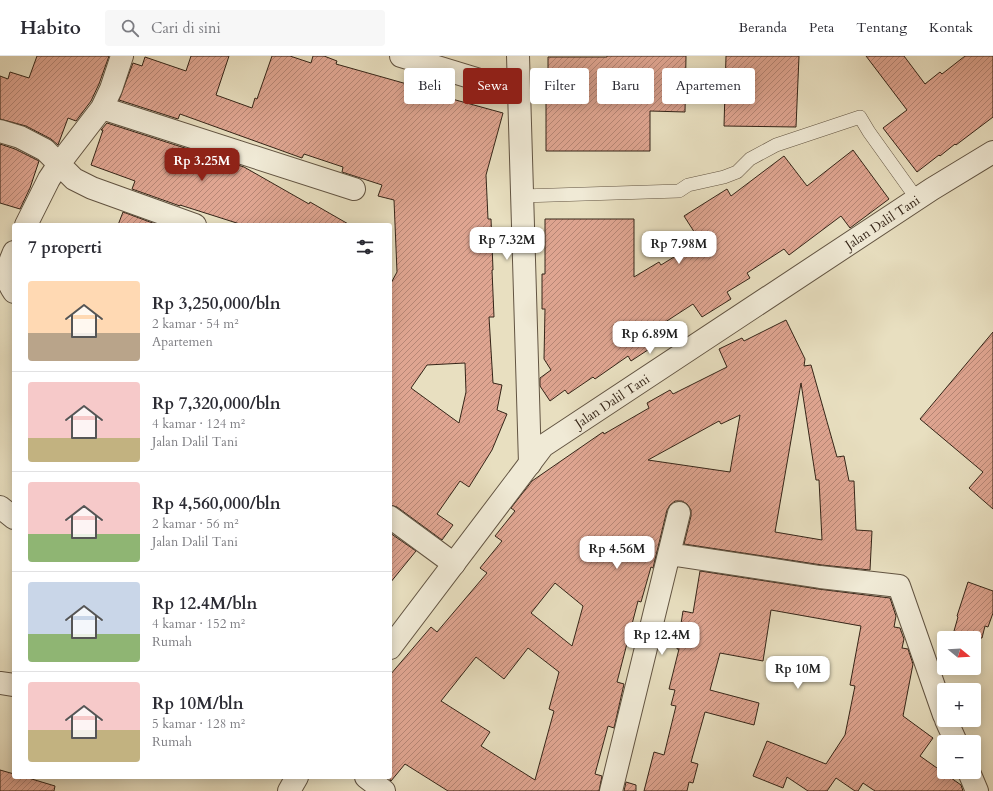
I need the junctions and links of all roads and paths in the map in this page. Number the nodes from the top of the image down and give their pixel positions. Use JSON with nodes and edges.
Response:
{"nodes":[{"id":1,"x":122,"y":56,"type":"edge"},
{"id":2,"x":401,"y":56,"type":"edge"},
{"id":3,"x":518,"y":56,"type":"edge"},
{"id":4,"x":518,"y":68,"type":"edge"},
{"id":5,"x":463,"y":75,"type":"edge"},
{"id":6,"x":519,"y":104,"type":"edge"},
{"id":7,"x":102,"y":108,"type":"junction"},
{"id":8,"x":0,"y":132,"type":"edge"},
{"id":9,"x":993,"y":152,"type":"edge"},
{"id":10,"x":59,"y":164,"type":"junction"},
{"id":11,"x":354,"y":188,"type":"dead end"},
{"id":12,"x":522,"y":196,"type":"junction"},
{"id":13,"x":916,"y":199,"type":"junction"},
{"id":14,"x":27,"y":223,"type":"edge"},
{"id":15,"x":189,"y":223,"type":"edge"},
{"id":16,"x":12,"y":257,"type":"edge"},
{"id":17,"x":12,"y":289,"type":"edge"},
{"id":18,"x":530,"y":464,"type":"junction"},
{"id":19,"x":0,"y":508,"type":"edge"},
{"id":20,"x":679,"y":513,"type":"dead end"},
{"id":21,"x":12,"y":517,"type":"edge"},
{"id":22,"x":392,"y":518,"type":"edge"},
{"id":23,"x":669,"y":554,"type":"junction"},
{"id":24,"x":454,"y":564,"type":"junction"},
{"id":25,"x":392,"y":645,"type":"edge"},
{"id":26,"x":0,"y":683,"type":"edge"},
{"id":27,"x":12,"y":685,"type":"edge"},
{"id":28,"x":937,"y":695,"type":"edge"},
{"id":29,"x":296,"y":779,"type":"edge"},
{"id":30,"x":369,"y":779,"type":"edge"},
{"id":31,"x":972,"y":779,"type":"edge"},
{"id":32,"x":288,"y":791,"type":"edge"},
{"id":33,"x":384,"y":791,"type":"edge"},
{"id":34,"x":611,"y":791,"type":"edge"},
{"id":35,"x":977,"y":791,"type":"edge"}],
"edges":[{"from":1,"to":7,"type":"street"},
{"from":2,"to":5,"type":"street"},
{"from":3,"to":4,"type":"street"},
{"from":6,"to":12,"type":"street"},
{"from":7,"to":10,"type":"street"},
{"from":7,"to":11,"type":"street"},
{"from":8,"to":10,"type":"street"},
{"from":9,"to":13,"type":"street","name":"Jalan Dalil Tani"},
{"from":10,"to":14,"type":"street"},
{"from":10,"to":15,"type":"street"},
{"from":12,"to":13,"type":"lane"},
{"from":12,"to":18,"type":"street"},
{"from":13,"to":18,"type":"street","name":"Jalan Dalil Tani"},
{"from":16,"to":17,"type":"street"},
{"from":18,"to":24,"type":"street","name":"Jalan Dalil Tani"},
{"from":19,"to":21,"type":"street"},
{"from":20,"to":23,"type":"street"},
{"from":22,"to":24,"type":"street"},
{"from":23,"to":28,"type":"street"},
{"from":23,"to":34,"type":"street"},
{"from":24,"to":25,"type":"street","name":"Jalan Dalil Tani"},
{"from":26,"to":27,"type":"street"},
{"from":29,"to":32,"type":"street"},
{"from":30,"to":33,"type":"street"},
{"from":31,"to":35,"type":"street"}]}
